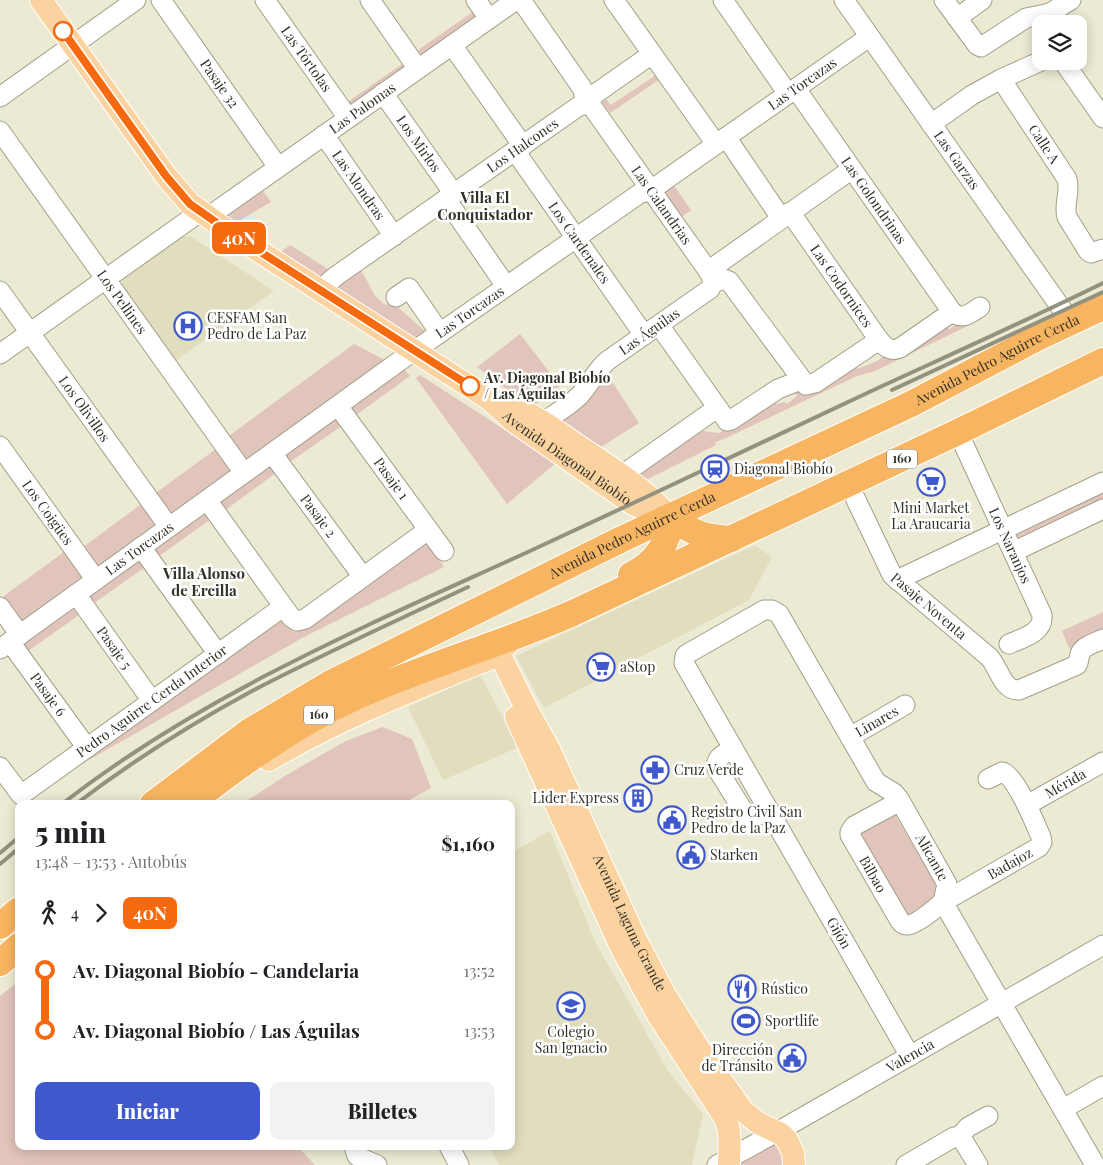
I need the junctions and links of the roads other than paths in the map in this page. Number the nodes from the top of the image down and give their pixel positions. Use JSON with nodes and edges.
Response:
{"nodes":[{"id":1,"x":41,"y":0,"type":"edge"},
{"id":2,"x":136,"y":0,"type":"edge"},
{"id":3,"x":161,"y":0,"type":"edge"},
{"id":4,"x":265,"y":0,"type":"edge"},
{"id":5,"x":370,"y":0,"type":"edge"},
{"id":6,"x":476,"y":0,"type":"edge"},
{"id":7,"x":516,"y":0,"type":"edge"},
{"id":8,"x":521,"y":0,"type":"edge"},
{"id":9,"x":614,"y":0,"type":"edge"},
{"id":10,"x":723,"y":0,"type":"edge"},
{"id":11,"x":844,"y":0,"type":"edge"},
{"id":12,"x":944,"y":0,"type":"edge"},
{"id":13,"x":982,"y":0,"type":"edge"},
{"id":14,"x":1071,"y":0,"type":"edge"},
{"id":15,"x":957,"y":18,"type":"junction"},
{"id":16,"x":489,"y":19,"type":"junction"},
{"id":17,"x":869,"y":37,"type":"junction"},
{"id":18,"x":73,"y":45,"type":"junction"},
{"id":19,"x":452,"y":45,"type":"junction"},
{"id":20,"x":652,"y":54,"type":"junction"},
{"id":21,"x":1032,"y":65,"type":"edge"},
{"id":22,"x":418,"y":69,"type":"junction"},
{"id":23,"x":1069,"y":70,"type":"edge"},
{"id":24,"x":1001,"y":79,"type":"junction"},
{"id":25,"x":792,"y":91,"type":"junction"},
{"id":26,"x":383,"y":93,"type":"junction"},
{"id":27,"x":0,"y":97,"type":"edge"},
{"id":28,"x":587,"y":104,"type":"junction"},
{"id":29,"x":348,"y":118,"type":"junction"},
{"id":30,"x":1103,"y":118,"type":"edge"},
{"id":31,"x":931,"y":124,"type":"junction"},
{"id":32,"x":0,"y":131,"type":"edge"},
{"id":33,"x":324,"y":135,"type":"junction"},
{"id":34,"x":721,"y":141,"type":"junction"},
{"id":35,"x":519,"y":149,"type":"junction"},
{"id":36,"x":278,"y":167,"type":"junction"},
{"id":37,"x":852,"y":169,"type":"junction"},
{"id":38,"x":651,"y":190,"type":"junction"},
{"id":39,"x":450,"y":197,"type":"junction"},
{"id":40,"x":204,"y":214,"type":"junction"},
{"id":41,"x":786,"y":215,"type":"junction"},
{"id":42,"x":394,"y":236,"type":"junction"},
{"id":43,"x":576,"y":238,"type":"junction"},
{"id":44,"x":1103,"y":248,"type":"edge"},
{"id":45,"x":710,"y":277,"type":"junction"},
{"id":46,"x":106,"y":279,"type":"junction"},
{"id":47,"x":506,"y":286,"type":"junction"},
{"id":48,"x":320,"y":290,"type":"junction"},
{"id":49,"x":0,"y":291,"type":"edge"},
{"id":50,"x":396,"y":297,"type":"dead end"},
{"id":51,"x":980,"y":307,"type":"dead end"},
{"id":52,"x":1103,"y":307,"type":"edge"},
{"id":53,"x":952,"y":312,"type":"junction"},
{"id":54,"x":1071,"y":322,"type":"junction"},
{"id":55,"x":652,"y":330,"type":"junction"},
{"id":56,"x":30,"y":333,"type":"junction"},
{"id":57,"x":440,"y":333,"type":"junction"},
{"id":58,"x":879,"y":340,"type":"junction"},
{"id":59,"x":414,"y":351,"type":"junction"},
{"id":60,"x":0,"y":354,"type":"edge"},
{"id":61,"x":1103,"y":361,"type":"edge"},
{"id":62,"x":808,"y":381,"type":"junction"},
{"id":63,"x":488,"y":399,"type":"junction"},
{"id":64,"x":338,"y":406,"type":"junction"},
{"id":65,"x":717,"y":408,"type":"junction"},
{"id":66,"x":543,"y":422,"type":"junction"},
{"id":67,"x":958,"y":432,"type":"junction"},
{"id":68,"x":0,"y":446,"type":"edge"},
{"id":69,"x":272,"y":453,"type":"junction"},
{"id":70,"x":244,"y":473,"type":"junction"},
{"id":71,"x":622,"y":475,"type":"junction"},
{"id":72,"x":1103,"y":482,"type":"edge"},
{"id":73,"x":848,"y":483,"type":"junction"},
{"id":74,"x":207,"y":500,"type":"junction"},
{"id":75,"x":1103,"y":509,"type":"edge"},
{"id":76,"x":670,"y":517,"type":"junction"},
{"id":77,"x":169,"y":527,"type":"junction"},
{"id":78,"x":1002,"y":529,"type":"junction"},
{"id":79,"x":428,"y":530,"type":"junction"},
{"id":80,"x":731,"y":539,"type":"junction"},
{"id":81,"x":141,"y":548,"type":"junction"},
{"id":82,"x":444,"y":551,"type":"dead end"},
{"id":83,"x":1013,"y":552,"type":"junction"},
{"id":84,"x":362,"y":577,"type":"junction"},
{"id":85,"x":96,"y":580,"type":"junction"},
{"id":86,"x":897,"y":580,"type":"junction"},
{"id":87,"x":76,"y":594,"type":"junction"},
{"id":88,"x":0,"y":607,"type":"edge"},
{"id":89,"x":283,"y":607,"type":"junction"},
{"id":90,"x":723,"y":632,"type":"joint"},
{"id":91,"x":1103,"y":639,"type":"edge"},
{"id":92,"x":10,"y":642,"type":"edge"},
{"id":93,"x":1009,"y":644,"type":"dead end"},
{"id":94,"x":501,"y":650,"type":"junction"},
{"id":95,"x":218,"y":654,"type":"junction"},
{"id":96,"x":152,"y":701,"type":"junction"},
{"id":97,"x":905,"y":705,"type":"dead end"},
{"id":98,"x":850,"y":737,"type":"junction"},
{"id":99,"x":87,"y":748,"type":"junction"},
{"id":100,"x":1103,"y":762,"type":"edge"},
{"id":101,"x":0,"y":767,"type":"edge"},
{"id":102,"x":988,"y":779,"type":"dead end"},
{"id":103,"x":184,"y":798,"type":"edge"},
{"id":104,"x":900,"y":801,"type":"junction"},
{"id":105,"x":1027,"y":805,"type":"junction"},
{"id":106,"x":943,"y":902,"type":"junction"},
{"id":107,"x":15,"y":913,"type":"edge"},
{"id":108,"x":0,"y":926,"type":"edge"},
{"id":109,"x":1103,"y":945,"type":"edge"},
{"id":110,"x":15,"y":950,"type":"edge"},
{"id":111,"x":0,"y":963,"type":"edge"},
{"id":112,"x":1002,"y":1004,"type":"junction"},
{"id":113,"x":910,"y":1056,"type":"junction"},
{"id":114,"x":1103,"y":1086,"type":"edge"},
{"id":115,"x":1063,"y":1109,"type":"junction"},
{"id":116,"x":988,"y":1116,"type":"dead end"},
{"id":117,"x":777,"y":1132,"type":"junction"},
{"id":118,"x":959,"y":1138,"type":"junction"},
{"id":119,"x":355,"y":1150,"type":"edge"},
{"id":120,"x":451,"y":1150,"type":"edge"},
{"id":121,"x":725,"y":1163,"type":"edge"},
{"id":122,"x":377,"y":1165,"type":"edge"},
{"id":123,"x":459,"y":1165,"type":"edge"},
{"id":124,"x":794,"y":1165,"type":"edge"},
{"id":125,"x":906,"y":1165,"type":"edge"},
{"id":126,"x":978,"y":1165,"type":"edge"},
{"id":127,"x":1095,"y":1165,"type":"edge"}],
"edges":[{"from":1,"to":18,"type":"main road","name":"Avenida Diagonal Biobío"},
{"from":2,"to":18,"type":"street"},
{"from":3,"to":36,"type":"street","name":"Pasaje 32"},
{"from":4,"to":29,"type":"street","name":"Las Tórtolas"},
{"from":5,"to":22,"type":"street"},
{"from":6,"to":16,"type":"street"},
{"from":7,"to":16,"type":"street","name":"Las Palomas"},
{"from":8,"to":28,"type":"street","name":"Las Calandrias"},
{"from":9,"to":20,"type":"street","name":"Las Codornices"},
{"from":10,"to":25,"type":"street","name":"Las Golondrinas"},
{"from":11,"to":17,"type":"street","name":"Las Garzas"},
{"from":12,"to":15,"type":"street"},
{"from":13,"to":15,"type":"street"},
{"from":14,"to":15,"type":"street"},
{"from":16,"to":19,"type":"street","name":"Las Palomas"},
{"from":17,"to":25,"type":"street","name":"Las Torcazas"},
{"from":17,"to":31,"type":"street","name":"Las Garzas"},
{"from":18,"to":27,"type":"street"},
{"from":18,"to":40,"type":"main road","name":"Avenida Diagonal Biobío"},
{"from":19,"to":22,"type":"street","name":"Las Palomas"},
{"from":19,"to":35,"type":"street","name":"Los Cardenales"},
{"from":20,"to":28,"type":"street","name":"Los Halcones"},
{"from":20,"to":34,"type":"street","name":"Las Codornices"},
{"from":21,"to":24,"type":"street"},
{"from":22,"to":26,"type":"street","name":"Las Palomas"},
{"from":23,"to":30,"type":"street"},
{"from":24,"to":31,"type":"street"},
{"from":24,"to":44,"type":"street","name":"Calle A"},
{"from":25,"to":34,"type":"street","name":"Las Torcazas"},
{"from":25,"to":37,"type":"street","name":"Las Golondrinas"},
{"from":26,"to":29,"type":"street","name":"Las Palomas"},
{"from":26,"to":39,"type":"street","name":"Los Mirlos"},
{"from":28,"to":35,"type":"street","name":"Los Halcones"},
{"from":28,"to":38,"type":"street","name":"Las Calandrias"},
{"from":29,"to":33,"type":"street","name":"Las Palomas"},
{"from":31,"to":54,"type":"street","name":"Las Garzas"},
{"from":32,"to":46,"type":"street","name":"Los Pellines"},
{"from":33,"to":36,"type":"street","name":"Las Palomas"},
{"from":33,"to":42,"type":"street","name":"Las Alondras"},
{"from":34,"to":38,"type":"street","name":"Las Torcazas"},
{"from":34,"to":41,"type":"street","name":"Las Codornices"},
{"from":35,"to":39,"type":"street","name":"Los Halcones"},
{"from":35,"to":43,"type":"street","name":"Los Cardenales"},
{"from":36,"to":40,"type":"street","name":"Las Palomas"},
{"from":37,"to":41,"type":"street","name":"Las Águilas"},
{"from":37,"to":53,"type":"street","name":"Las Golondrinas"},
{"from":38,"to":43,"type":"street","name":"Las Torcazas"},
{"from":38,"to":45,"type":"street","name":"Las Calandrias"},
{"from":39,"to":42,"type":"street","name":"Los Halcones"},
{"from":39,"to":47,"type":"street","name":"Los Mirlos"},
{"from":40,"to":46,"type":"street","name":"Las Palomas"},
{"from":40,"to":48,"type":"main road","name":"Avenida Diagonal Biobío"},
{"from":41,"to":45,"type":"street","name":"Las Águilas"},
{"from":41,"to":58,"type":"street","name":"Las Codornices"},
{"from":42,"to":48,"type":"street","name":"Los Halcones"},
{"from":43,"to":47,"type":"street","name":"Las Torcazas"},
{"from":43,"to":55,"type":"street","name":"Los Cardenales"},
{"from":45,"to":55,"type":"street","name":"Las Águilas"},
{"from":45,"to":62,"type":"street"},
{"from":46,"to":56,"type":"street","name":"Las Palomas"},
{"from":46,"to":70,"type":"street","name":"Los Pellines"},
{"from":47,"to":57,"type":"street","name":"Las Torcazas"},
{"from":48,"to":59,"type":"main road","name":"Avenida Diagonal Biobío"},
{"from":49,"to":56,"type":"street","name":"Los Olivillos"},
{"from":50,"to":57,"type":"street"},
{"from":51,"to":53,"type":"street"},
{"from":52,"to":54,"type":"highway","name":"Avenida Pedro Aguirre Cerda","number":"160"},
{"from":53,"to":58,"type":"street","name":"Las Codornices"},
{"from":54,"to":76,"type":"highway","name":"Avenida Pedro Aguirre Cerda","number":"160"},
{"from":55,"to":65,"type":"street","name":"Los Cardenales"},
{"from":55,"to":66,"type":"street","name":"Las Águilas"},
{"from":56,"to":60,"type":"street","name":"Las Palomas"},
{"from":56,"to":77,"type":"street","name":"Los Olivillos"},
{"from":57,"to":59,"type":"street","name":"Las Torcazas"},
{"from":58,"to":62,"type":"street"},
{"from":59,"to":63,"type":"main road","name":"Avenida Diagonal Biobío"},
{"from":59,"to":64,"type":"street","name":"Las Torcazas"},
{"from":61,"to":67,"type":"highway","number":"160"},
{"from":62,"to":65,"type":"street","name":"Los Cardenales"},
{"from":63,"to":66,"type":"main road","name":"Avenida Diagonal Biobío"},
{"from":63,"to":76,"type":"main road","name":"Avenida Diagonal Biobío"},
{"from":64,"to":69,"type":"street","name":"Las Torcazas"},
{"from":64,"to":79,"type":"street","name":"Pasaje 1"},
{"from":65,"to":71,"type":"street"},
{"from":66,"to":71,"type":"main road","name":"Avenida Diagonal Biobío"},
{"from":67,"to":73,"type":"highway","number":"160"},
{"from":67,"to":78,"type":"street","name":"Los Naranjos"},
{"from":68,"to":85,"type":"street","name":"Los Coigües"},
{"from":69,"to":70,"type":"street","name":"Las Torcazas"},
{"from":69,"to":84,"type":"street","name":"Pasaje 2"},
{"from":70,"to":74,"type":"street","name":"Las Torcazas"},
{"from":71,"to":76,"type":"main road","name":"Avenida Diagonal Biobío"},
{"from":72,"to":78,"type":"street"},
{"from":73,"to":80,"type":"highway","number":"160"},
{"from":73,"to":86,"type":"street","name":"Pasaje Noventa"},
{"from":74,"to":77,"type":"street","name":"Las Torcazas"},
{"from":74,"to":89,"type":"street"},
{"from":75,"to":83,"type":"street"},
{"from":76,"to":80,"type":"highway"},
{"from":76,"to":94,"type":"highway"},
{"from":76,"to":103,"type":"highway","name":"Avenida Pedro Aguirre Cerda","number":"160"},
{"from":77,"to":81,"type":"street","name":"Las Torcazas"},
{"from":78,"to":83,"type":"street","name":"Los Naranjos"},
{"from":78,"to":86,"type":"street"},
{"from":79,"to":82,"type":"street","name":"Pasaje 1"},
{"from":79,"to":84,"type":"street"},
{"from":80,"to":94,"type":"highway","number":"160"},
{"from":81,"to":85,"type":"street","name":"Las Torcazas"},
{"from":81,"to":95,"type":"street"},
{"from":83,"to":93,"type":"street","name":"Los Naranjos"},
{"from":84,"to":89,"type":"street"},
{"from":85,"to":87,"type":"street","name":"Las Torcazas"},
{"from":86,"to":91,"type":"street","name":"Pasaje Noventa"},
{"from":87,"to":92,"type":"street","name":"Las Torcazas"},
{"from":87,"to":96,"type":"street","name":"Pasaje 5"},
{"from":88,"to":92,"type":"street","name":"Pasaje 6"},
{"from":89,"to":95,"type":"street","name":"Pedro Aguirre Cerda Interior"},
{"from":90,"to":98,"type":"street","name":"Alicante"},
{"from":90,"to":113,"type":"street","name":"Gijón"},
{"from":92,"to":99,"type":"street","name":"Pasaje 6"},
{"from":94,"to":103,"type":"highway","number":"160"},
{"from":94,"to":117,"type":"main road","name":"Avenida Laguna Grande"},
{"from":94,"to":121,"type":"main road","name":"Avenida Laguna Grande"},
{"from":95,"to":96,"type":"street","name":"Pedro Aguirre Cerda Interior"},
{"from":96,"to":99,"type":"street","name":"Pedro Aguirre Cerda Interior"},
{"from":97,"to":98,"type":"street","name":"Linares"},
{"from":98,"to":104,"type":"street","name":"Alicante"},
{"from":99,"to":101,"type":"street","name":"Pedro Aguirre Cerda Interior"},
{"from":100,"to":105,"type":"street","name":"Mérida"},
{"from":102,"to":105,"type":"street","name":"Badajoz"},
{"from":104,"to":106,"type":"street","name":"Alicante"},
{"from":104,"to":106,"type":"street","name":"Bilbao"},
{"from":105,"to":106,"type":"street","name":"Badajoz"},
{"from":106,"to":112,"type":"street","name":"Alicante"},
{"from":107,"to":108,"type":"highway"},
{"from":109,"to":112,"type":"street","name":"Valencia"},
{"from":110,"to":111,"type":"highway"},
{"from":112,"to":113,"type":"street","name":"Valencia"},
{"from":112,"to":115,"type":"street","name":"Alicante"},
{"from":113,"to":117,"type":"street","name":"Valencia"},
{"from":114,"to":115,"type":"street"},
{"from":115,"to":127,"type":"street","name":"Alicante"},
{"from":116,"to":118,"type":"street"},
{"from":117,"to":121,"type":"street","name":"Valencia"},
{"from":117,"to":124,"type":"main road","name":"Avenida Laguna Grande"},
{"from":118,"to":125,"type":"street"},
{"from":118,"to":126,"type":"street"},
{"from":119,"to":122,"type":"street"},
{"from":120,"to":123,"type":"street"}]}
